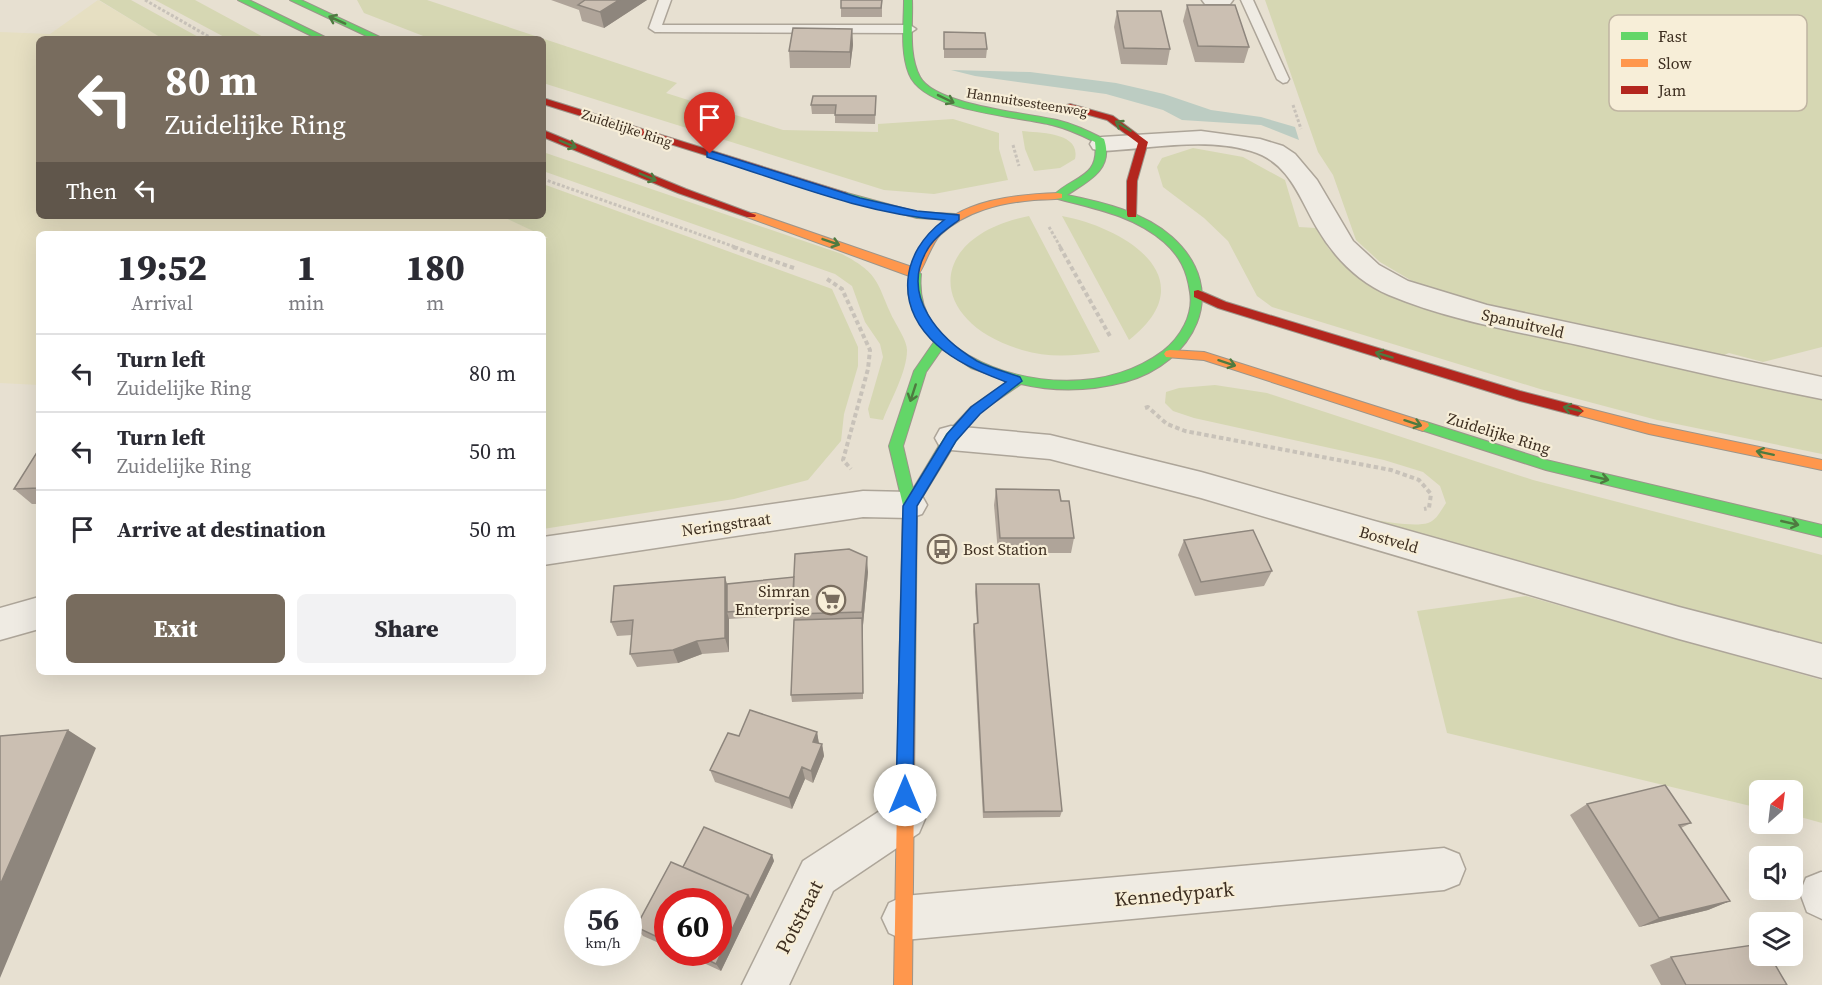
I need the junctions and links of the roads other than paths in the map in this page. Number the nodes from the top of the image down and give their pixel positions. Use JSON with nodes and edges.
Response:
{"nodes":[{"id":1,"x":242,"y":0,"type":"edge"},
{"id":2,"x":294,"y":0,"type":"edge"},
{"id":3,"x":665,"y":0,"type":"edge"},
{"id":4,"x":908,"y":0,"type":"edge"},
{"id":5,"x":1212,"y":0,"type":"edge"},
{"id":6,"x":1222,"y":0,"type":"edge"},
{"id":7,"x":1247,"y":0,"type":"edge"},
{"id":8,"x":910,"y":29,"type":"junction"},
{"id":9,"x":319,"y":36,"type":"edge"},
{"id":10,"x":373,"y":36,"type":"edge"},
{"id":11,"x":912,"y":57,"type":"junction"},
{"id":12,"x":1283,"y":79,"type":"road end"},
{"id":13,"x":1022,"y":101,"type":"dead end"},
{"id":14,"x":546,"y":102,"type":"edge"},
{"id":15,"x":1052,"y":105,"type":"dead end"},
{"id":16,"x":546,"y":134,"type":"edge"},
{"id":17,"x":1143,"y":142,"type":"junction"},
{"id":18,"x":1102,"y":144,"type":"junction"},
{"id":19,"x":1058,"y":196,"type":"junction"},
{"id":20,"x":1132,"y":215,"type":"junction"},
{"id":21,"x":955,"y":217,"type":"junction"},
{"id":22,"x":913,"y":272,"type":"junction"},
{"id":23,"x":1198,"y":294,"type":"junction"},
{"id":24,"x":941,"y":342,"type":"junction"},
{"id":25,"x":1170,"y":354,"type":"junction"},
{"id":26,"x":1016,"y":381,"type":"junction"},
{"id":27,"x":1822,"y":387,"type":"edge"},
{"id":28,"x":951,"y":438,"type":"junction"},
{"id":29,"x":1822,"y":465,"type":"edge"},
{"id":30,"x":910,"y":506,"type":"junction"},
{"id":31,"x":1822,"y":531,"type":"edge"},
{"id":32,"x":546,"y":551,"type":"edge"},
{"id":33,"x":36,"y":614,"type":"edge"},
{"id":34,"x":0,"y":624,"type":"edge"},
{"id":35,"x":1822,"y":661,"type":"edge"},
{"id":36,"x":904,"y":819,"type":"junction"},
{"id":37,"x":1444,"y":869,"type":"dead end"},
{"id":38,"x":904,"y":918,"type":"junction"},
{"id":39,"x":765,"y":985,"type":"edge"},
{"id":40,"x":903,"y":985,"type":"edge"}],
"edges":[{"from":1,"to":9,"type":"main road"},
{"from":10,"to":2,"type":"main road","one_way":true},
{"from":3,"to":8,"type":"lane"},
{"from":4,"to":8,"type":"main road","name":"Hannuitsesteenweg"},
{"from":5,"to":6,"type":"street"},
{"from":7,"to":12,"type":"lane"},
{"from":8,"to":11,"type":"main road","name":"Hannuitsesteenweg"},
{"from":11,"to":13,"type":"main road","name":"Hannuitsesteenweg"},
{"from":11,"to":18,"type":"main road","name":"Hannuitsesteenweg","one_way":true},
{"from":14,"to":21,"type":"main road","name":"Zuidelijke Ring"},
{"from":17,"to":15,"type":"main road","name":"Hannuitsesteenweg","one_way":true},
{"from":16,"to":22,"type":"main road","one_way":true},
{"from":17,"to":18,"type":"street","name":"Spanuitveld"},
{"from":17,"to":20,"type":"main road"},
{"from":17,"to":27,"type":"street","name":"Spanuitveld"},
{"from":18,"to":19,"type":"main road"},
{"from":19,"to":20,"type":"main road","name":"Zuidelijke Ring"},
{"from":19,"to":21,"type":"main road","name":"Zuidelijke Ring"},
{"from":20,"to":23,"type":"main road","name":"Zuidelijke Ring"},
{"from":21,"to":22,"type":"main road","name":"Zuidelijke Ring"},
{"from":22,"to":24,"type":"main road","name":"Zuidelijke Ring"},
{"from":23,"to":25,"type":"main road","name":"Zuidelijke Ring"},
{"from":29,"to":23,"type":"main road","one_way":true},
{"from":24,"to":26,"type":"main road","name":"Zuidelijke Ring"},
{"from":24,"to":30,"type":"main road","one_way":true},
{"from":25,"to":26,"type":"main road","name":"Zuidelijke Ring"},
{"from":25,"to":31,"type":"main road","name":"Zuidelijke Ring","one_way":true},
{"from":26,"to":28,"type":"main road"},
{"from":28,"to":30,"type":"main road"},
{"from":28,"to":35,"type":"street","name":"Bostveld"},
{"from":30,"to":32,"type":"street","name":"Neringstraat"},
{"from":30,"to":36,"type":"main road"},
{"from":33,"to":34,"type":"street"},
{"from":36,"to":38,"type":"main road"},
{"from":36,"to":39,"type":"street","name":"Potstraat"},
{"from":37,"to":38,"type":"street","name":"Kennedypark"},
{"from":38,"to":40,"type":"main road"}]}
